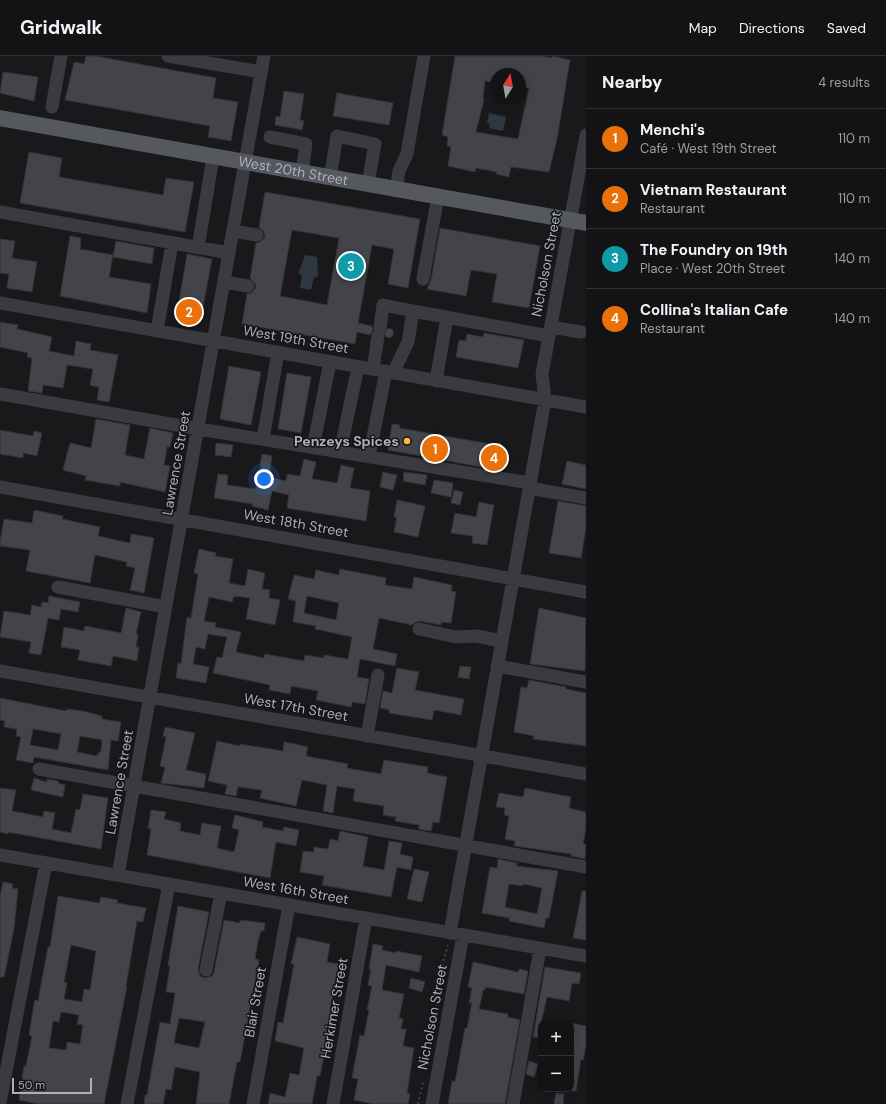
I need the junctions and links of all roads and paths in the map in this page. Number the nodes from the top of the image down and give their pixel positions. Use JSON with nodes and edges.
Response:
{"nodes":[{"id":1,"x":61,"y":56,"type":"edge"},
{"id":2,"x":168,"y":56,"type":"edge"},
{"id":3,"x":264,"y":56,"type":"edge"},
{"id":4,"x":424,"y":56,"type":"edge"},
{"id":5,"x":261,"y":72,"type":"junction"},
{"id":6,"x":52,"y":107,"type":"dead end"},
{"id":7,"x":0,"y":118,"type":"edge"},
{"id":8,"x":586,"y":135,"type":"edge"},
{"id":9,"x":270,"y":137,"type":"dead end"},
{"id":10,"x":213,"y":157,"type":"junction"},
{"id":11,"x":245,"y":162,"type":"junction"},
{"id":12,"x":302,"y":172,"type":"junction"},
{"id":13,"x":330,"y":177,"type":"junction"},
{"id":14,"x":368,"y":184,"type":"junction"},
{"id":15,"x":396,"y":189,"type":"junction"},
{"id":16,"x":438,"y":196,"type":"junction"},
{"id":17,"x":0,"y":212,"type":"edge"},
{"id":18,"x":578,"y":221,"type":"edge"},
{"id":19,"x":233,"y":231,"type":"junction"},
{"id":20,"x":257,"y":235,"type":"dead end"},
{"id":21,"x":172,"y":243,"type":"junction"},
{"id":22,"x":198,"y":248,"type":"junction"},
{"id":23,"x":229,"y":253,"type":"junction"},
{"id":24,"x":423,"y":279,"type":"dead end"},
{"id":25,"x":224,"y":282,"type":"junction"},
{"id":26,"x":248,"y":286,"type":"dead end"},
{"id":27,"x":0,"y":303,"type":"edge"},
{"id":28,"x":413,"y":311,"type":"junction"},
{"id":29,"x":447,"y":317,"type":"junction"},
{"id":30,"x":157,"y":331,"type":"junction"},
{"id":31,"x":550,"y":331,"type":"junction"},
{"id":32,"x":581,"y":332,"type":"dead end"},
{"id":33,"x":213,"y":341,"type":"junction"},
{"id":34,"x":278,"y":352,"type":"junction"},
{"id":35,"x":330,"y":362,"type":"junction"},
{"id":36,"x":358,"y":366,"type":"junction"},
{"id":37,"x":384,"y":371,"type":"junction"},
{"id":38,"x":436,"y":381,"type":"junction"},
{"id":39,"x":0,"y":394,"type":"edge"},
{"id":40,"x":545,"y":400,"type":"junction"},
{"id":41,"x":586,"y":407,"type":"edge"},
{"id":42,"x":199,"y":429,"type":"junction"},
{"id":43,"x":263,"y":439,"type":"junction"},
{"id":44,"x":312,"y":448,"type":"junction"},
{"id":45,"x":340,"y":452,"type":"junction"},
{"id":46,"x":369,"y":457,"type":"junction"},
{"id":47,"x":530,"y":486,"type":"junction"},
{"id":48,"x":0,"y":487,"type":"edge"},
{"id":49,"x":586,"y":498,"type":"edge"},
{"id":50,"x":182,"y":519,"type":"junction"},
{"id":51,"x":513,"y":578,"type":"junction"},
{"id":52,"x":58,"y":587,"type":"dead end"},
{"id":53,"x":586,"y":592,"type":"edge"},
{"id":54,"x":166,"y":607,"type":"junction"},
{"id":55,"x":419,"y":629,"type":"dead end"},
{"id":56,"x":502,"y":641,"type":"junction"},
{"id":57,"x":497,"y":666,"type":"junction"},
{"id":58,"x":0,"y":671,"type":"edge"},
{"id":59,"x":378,"y":675,"type":"dead end"},
{"id":60,"x":586,"y":682,"type":"edge"},
{"id":61,"x":150,"y":697,"type":"junction"},
{"id":62,"x":367,"y":736,"type":"junction"},
{"id":63,"x":481,"y":754,"type":"junction"},
{"id":64,"x":39,"y":769,"type":"dead end"},
{"id":65,"x":586,"y":774,"type":"edge"},
{"id":66,"x":134,"y":787,"type":"junction"},
{"id":67,"x":465,"y":846,"type":"junction"},
{"id":68,"x":0,"y":855,"type":"edge"},
{"id":69,"x":46,"y":863,"type":"junction"},
{"id":70,"x":586,"y":867,"type":"edge"},
{"id":71,"x":118,"y":875,"type":"junction"},
{"id":72,"x":169,"y":884,"type":"junction"},
{"id":73,"x":221,"y":893,"type":"junction"},
{"id":74,"x":289,"y":905,"type":"junction"},
{"id":75,"x":366,"y":918,"type":"junction"},
{"id":76,"x":450,"y":933,"type":"junction"},
{"id":77,"x":463,"y":935,"type":"junction"},
{"id":78,"x":540,"y":949,"type":"junction"},
{"id":79,"x":586,"y":956,"type":"edge"},
{"id":80,"x":206,"y":970,"type":"dead end"},
{"id":81,"x":433,"y":1027,"type":"dead end"},
{"id":82,"x":424,"y":1080,"type":"dead end"},
{"id":83,"x":0,"y":1104,"type":"edge"},
{"id":84,"x":127,"y":1104,"type":"edge"},
{"id":85,"x":253,"y":1104,"type":"edge"},
{"id":86,"x":333,"y":1104,"type":"edge"},
{"id":87,"x":418,"y":1104,"type":"edge"},
{"id":88,"x":432,"y":1104,"type":"edge"},
{"id":89,"x":513,"y":1104,"type":"edge"}],
"edges":[{"from":1,"to":6,"type":"street"},
{"from":2,"to":5,"type":"street"},
{"from":3,"to":5,"type":"street","name":"Lawrence Street"},
{"from":4,"to":15,"type":"street"},
{"from":5,"to":11,"type":"street","name":"Lawrence Street"},
{"from":7,"to":10,"type":"main road","name":"West 20th Street"},
{"from":8,"to":18,"type":"street","name":"Nicholson Street"},
{"from":9,"to":12,"type":"street"},
{"from":10,"to":11,"type":"main road","name":"West 20th Street"},
{"from":10,"to":22,"type":"street"},
{"from":11,"to":12,"type":"main road","name":"West 20th Street"},
{"from":11,"to":19,"type":"street","name":"Lawrence Street"},
{"from":12,"to":13,"type":"main road","name":"West 20th Street"},
{"from":13,"to":14,"type":"main road","name":"West 20th Street"},
{"from":13,"to":14,"type":"street"},
{"from":14,"to":15,"type":"main road","name":"West 20th Street"},
{"from":15,"to":16,"type":"main road","name":"West 20th Street"},
{"from":16,"to":18,"type":"main road","name":"West 20th Street"},
{"from":16,"to":24,"type":"street"},
{"from":17,"to":21,"type":"street"},
{"from":18,"to":31,"type":"street","name":"Nicholson Street"},
{"from":19,"to":20,"type":"street"},
{"from":19,"to":23,"type":"street","name":"Lawrence Street"},
{"from":21,"to":22,"type":"street"},
{"from":21,"to":30,"type":"street"},
{"from":22,"to":23,"type":"street"},
{"from":23,"to":25,"type":"street","name":"Lawrence Street"},
{"from":25,"to":26,"type":"street"},
{"from":25,"to":33,"type":"street","name":"Lawrence Street"},
{"from":27,"to":30,"type":"street","name":"West 19th Street"},
{"from":28,"to":29,"type":"street"},
{"from":28,"to":37,"type":"street"},
{"from":28,"to":37,"type":"street"},
{"from":29,"to":31,"type":"street"},
{"from":29,"to":38,"type":"street"},
{"from":30,"to":33,"type":"street","name":"West 19th Street"},
{"from":31,"to":32,"type":"street"},
{"from":31,"to":40,"type":"street","name":"Nicholson Street"},
{"from":33,"to":34,"type":"street","name":"West 19th Street"},
{"from":33,"to":42,"type":"street","name":"Lawrence Street"},
{"from":34,"to":35,"type":"street","name":"West 19th Street"},
{"from":34,"to":43,"type":"street"},
{"from":35,"to":36,"type":"street","name":"West 19th Street"},
{"from":35,"to":44,"type":"street"},
{"from":36,"to":37,"type":"street","name":"West 19th Street"},
{"from":36,"to":45,"type":"street"},
{"from":37,"to":38,"type":"street","name":"West 19th Street"},
{"from":37,"to":46,"type":"street"},
{"from":38,"to":40,"type":"street","name":"West 19th Street"},
{"from":39,"to":42,"type":"street"},
{"from":40,"to":41,"type":"street","name":"West 19th Street"},
{"from":40,"to":47,"type":"street","name":"Nicholson Street"},
{"from":42,"to":43,"type":"street"},
{"from":42,"to":50,"type":"street","name":"Lawrence Street"},
{"from":43,"to":44,"type":"street"},
{"from":44,"to":45,"type":"street"},
{"from":45,"to":46,"type":"street"},
{"from":46,"to":47,"type":"street"},
{"from":47,"to":49,"type":"street"},
{"from":47,"to":51,"type":"street","name":"Nicholson Street"},
{"from":48,"to":50,"type":"street","name":"West 18th Street"},
{"from":50,"to":51,"type":"street","name":"West 18th Street"},
{"from":50,"to":54,"type":"street","name":"Lawrence Street"},
{"from":51,"to":53,"type":"street","name":"West 18th Street"},
{"from":51,"to":56,"type":"street","name":"Nicholson Street"},
{"from":52,"to":54,"type":"street"},
{"from":54,"to":61,"type":"street","name":"Lawrence Street"},
{"from":55,"to":56,"type":"street"},
{"from":56,"to":57,"type":"street","name":"Nicholson Street"},
{"from":57,"to":60,"type":"street"},
{"from":57,"to":63,"type":"street","name":"Nicholson Street"},
{"from":58,"to":61,"type":"street","name":"West 17th Street"},
{"from":59,"to":62,"type":"street"},
{"from":61,"to":62,"type":"street","name":"West 17th Street"},
{"from":61,"to":66,"type":"street","name":"Lawrence Street"},
{"from":62,"to":63,"type":"street","name":"West 17th Street"},
{"from":63,"to":65,"type":"street","name":"West 17th Street"},
{"from":63,"to":67,"type":"street","name":"Nicholson Street"},
{"from":64,"to":66,"type":"street"},
{"from":66,"to":67,"type":"street"},
{"from":66,"to":71,"type":"street","name":"Lawrence Street"},
{"from":67,"to":70,"type":"street"},
{"from":67,"to":76,"type":"street","name":"Nicholson Street"},
{"from":68,"to":69,"type":"street","name":"West 16th Street"},
{"from":69,"to":71,"type":"street","name":"West 16th Street"},
{"from":69,"to":83,"type":"street"},
{"from":71,"to":72,"type":"street","name":"West 16th Street"},
{"from":72,"to":73,"type":"street","name":"West 16th Street"},
{"from":72,"to":84,"type":"street"},
{"from":73,"to":74,"type":"street","name":"West 16th Street"},
{"from":73,"to":80,"type":"street"},
{"from":74,"to":75,"type":"street","name":"West 16th Street"},
{"from":74,"to":85,"type":"street","name":"Blair Street"},
{"from":75,"to":76,"type":"street","name":"West 16th Street"},
{"from":75,"to":86,"type":"street","name":"Herkimer Street"},
{"from":76,"to":77,"type":"street","name":"West 16th Street"},
{"from":76,"to":81,"type":"path"},
{"from":77,"to":78,"type":"street","name":"West 16th Street"},
{"from":77,"to":88,"type":"street","name":"Nicholson Street"},
{"from":78,"to":79,"type":"street","name":"West 16th Street"},
{"from":78,"to":89,"type":"street"},
{"from":82,"to":87,"type":"path"}]}
